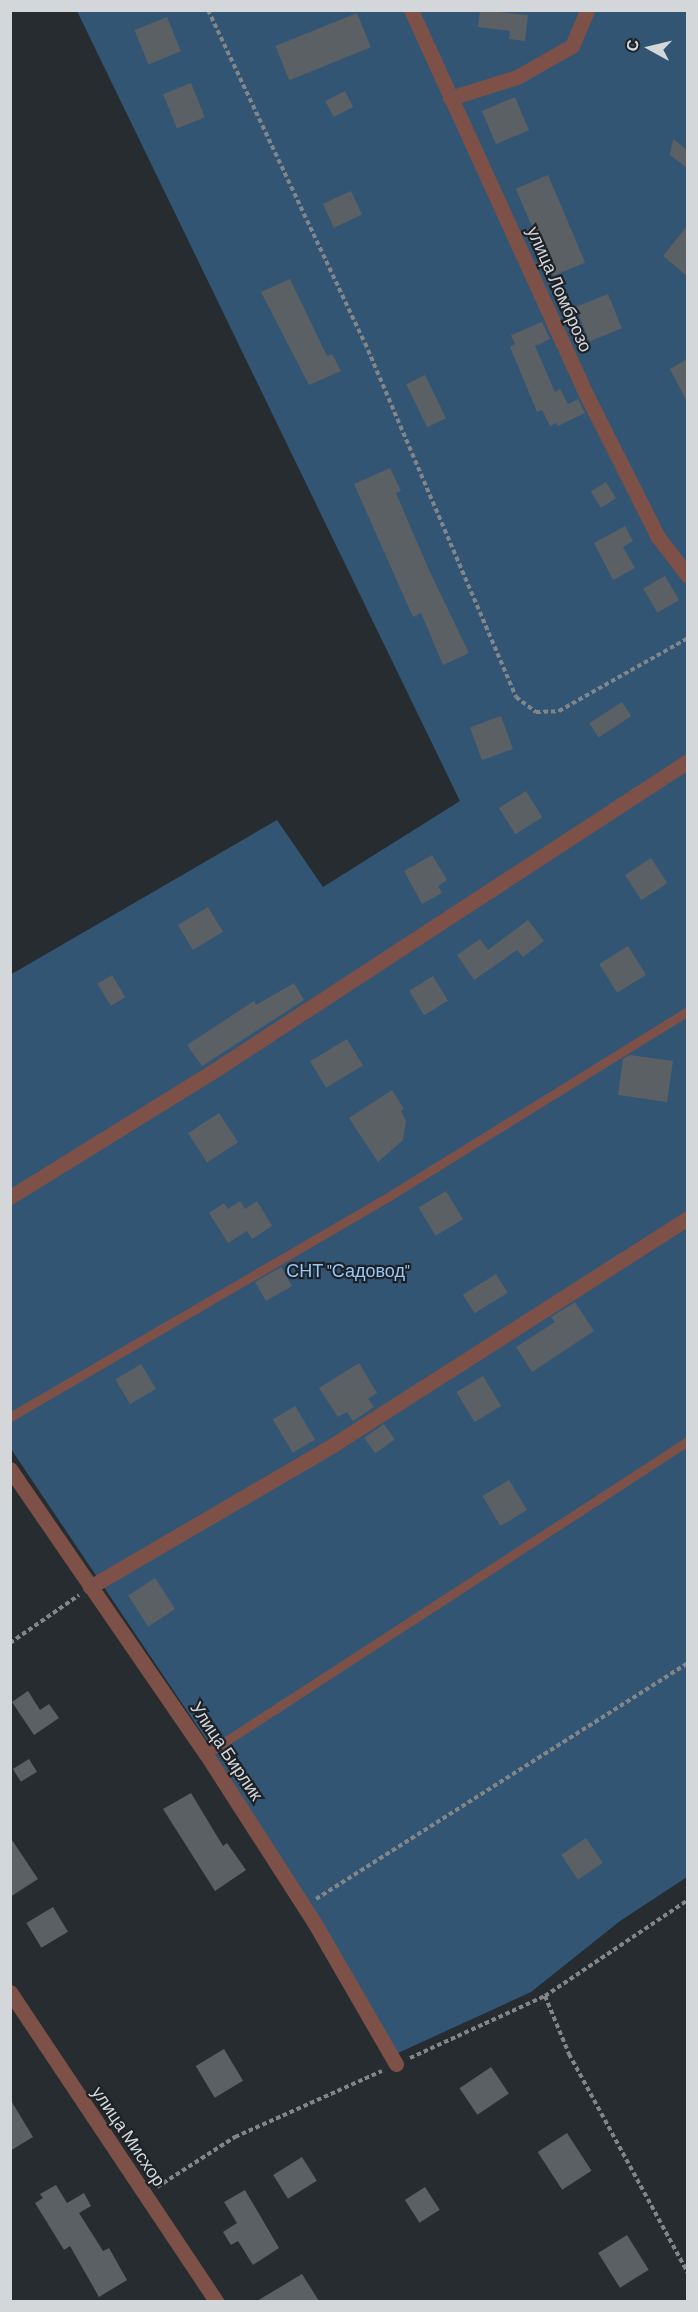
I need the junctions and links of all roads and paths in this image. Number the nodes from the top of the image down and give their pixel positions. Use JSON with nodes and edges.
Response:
{"nodes":[{"id":1,"x":208,"y":10,"type":"edge"},
{"id":2,"x":411,"y":10,"type":"edge"},
{"id":3,"x":587,"y":10,"type":"edge"},
{"id":4,"x":450,"y":98,"type":"junction"},
{"id":5,"x":687,"y":576,"type":"edge"},
{"id":6,"x":687,"y":638,"type":"edge"},
{"id":7,"x":687,"y":761,"type":"edge"},
{"id":8,"x":687,"y":1011,"type":"edge"},
{"id":9,"x":10,"y":1197,"type":"edge"},
{"id":10,"x":687,"y":1218,"type":"edge"},
{"id":11,"x":10,"y":1417,"type":"edge"},
{"id":12,"x":687,"y":1441,"type":"edge"},
{"id":13,"x":10,"y":1469,"type":"edge"},
{"id":14,"x":90,"y":1587,"type":"junction"},
{"id":15,"x":10,"y":1643,"type":"edge"},
{"id":16,"x":687,"y":1663,"type":"edge"},
{"id":17,"x":206,"y":1754,"type":"junction"},
{"id":18,"x":687,"y":1900,"type":"edge"},
{"id":19,"x":304,"y":1907,"type":"junction"},
{"id":20,"x":10,"y":1992,"type":"edge"},
{"id":21,"x":545,"y":1996,"type":"junction"},
{"id":22,"x":396,"y":2064,"type":"junction"},
{"id":23,"x":145,"y":2195,"type":"junction"},
{"id":24,"x":687,"y":2273,"type":"edge"},
{"id":25,"x":217,"y":2301,"type":"edge"}],
"edges":[{"from":1,"to":6,"type":"path"},
{"from":2,"to":4,"type":"street","name":"улица Ломброзо"},
{"from":3,"to":4,"type":"street"},
{"from":4,"to":5,"type":"street","name":"улица Ломброзо"},
{"from":7,"to":9,"type":"street"},
{"from":8,"to":11,"type":"lane"},
{"from":10,"to":14,"type":"street"},
{"from":12,"to":17,"type":"lane"},
{"from":13,"to":14,"type":"street","name":"Улица Бирлик"},
{"from":14,"to":15,"type":"path"},
{"from":14,"to":17,"type":"street","name":"Улица Бирлик"},
{"from":16,"to":19,"type":"path"},
{"from":17,"to":19,"type":"street","name":"Улица Бирлик"},
{"from":18,"to":21,"type":"path"},
{"from":19,"to":22,"type":"street","name":"Улица Бирлик"},
{"from":20,"to":23,"type":"street","name":"улица Мисхор"},
{"from":21,"to":22,"type":"path"},
{"from":21,"to":24,"type":"path"},
{"from":22,"to":23,"type":"path"},
{"from":23,"to":25,"type":"street","name":"улица Мисхор"}]}
